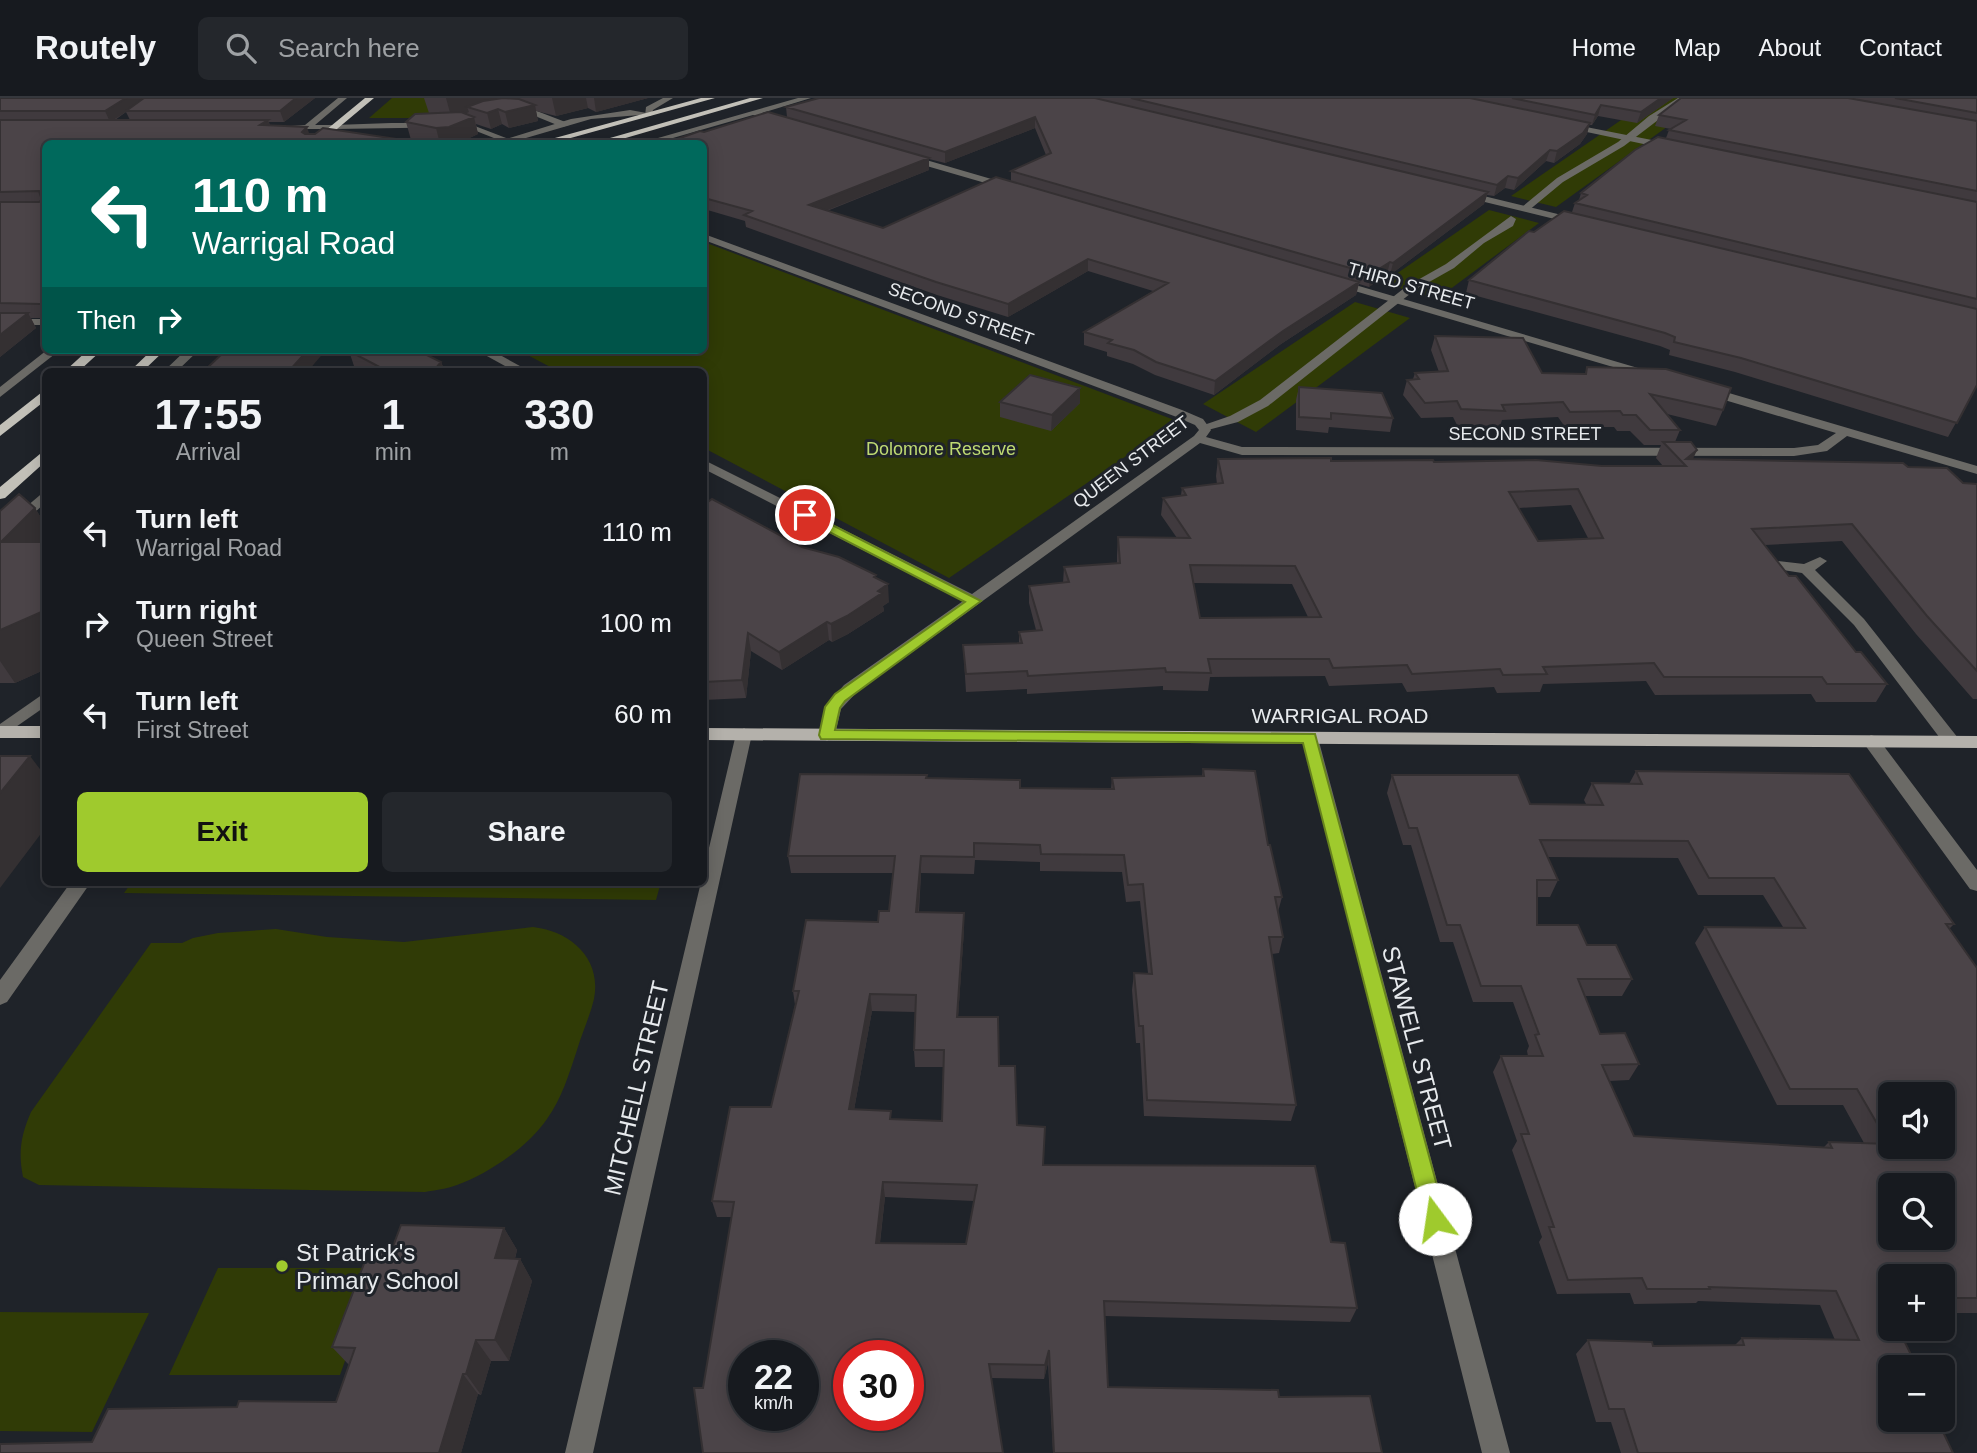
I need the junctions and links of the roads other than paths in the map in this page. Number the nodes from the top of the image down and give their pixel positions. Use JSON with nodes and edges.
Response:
{"nodes":[{"id":1,"x":343,"y":98,"type":"edge"},
{"id":2,"x":370,"y":98,"type":"edge"},
{"id":3,"x":669,"y":98,"type":"edge"},
{"id":4,"x":759,"y":98,"type":"edge"},
{"id":5,"x":807,"y":98,"type":"edge"},
{"id":6,"x":1683,"y":98,"type":"edge"},
{"id":7,"x":704,"y":99,"type":"edge"},
{"id":8,"x":505,"y":104,"type":"edge"},
{"id":9,"x":724,"y":108,"type":"junction"},
{"id":10,"x":754,"y":113,"type":"junction"},
{"id":11,"x":648,"y":114,"type":"junction"},
{"id":12,"x":466,"y":117,"type":"edge"},
{"id":13,"x":1551,"y":122,"type":"edge"},
{"id":14,"x":788,"y":123,"type":"edge"},
{"id":15,"x":455,"y":125,"type":"junction"},
{"id":16,"x":565,"y":125,"type":"junction"},
{"id":17,"x":274,"y":127,"type":"edge"},
{"id":18,"x":307,"y":127,"type":"junction"},
{"id":19,"x":335,"y":127,"type":"junction"},
{"id":20,"x":378,"y":128,"type":"junction"},
{"id":21,"x":381,"y":138,"type":"edge"},
{"id":22,"x":1629,"y":138,"type":"junction"},
{"id":23,"x":318,"y":140,"type":"edge"},
{"id":24,"x":482,"y":140,"type":"edge"},
{"id":25,"x":507,"y":140,"type":"joint"},
{"id":26,"x":552,"y":140,"type":"edge"},
{"id":27,"x":608,"y":140,"type":"edge"},
{"id":28,"x":656,"y":140,"type":"edge"},
{"id":29,"x":1682,"y":149,"type":"edge"},
{"id":30,"x":894,"y":153,"type":"edge"},
{"id":31,"x":1026,"y":192,"type":"edge"},
{"id":32,"x":1457,"y":193,"type":"edge"},
{"id":33,"x":1525,"y":209,"type":"junction"},
{"id":34,"x":1511,"y":219,"type":"dead end"},
{"id":35,"x":1591,"y":225,"type":"edge"},
{"id":36,"x":707,"y":238,"type":"edge"},
{"id":37,"x":1329,"y":281,"type":"edge"},
{"id":38,"x":1395,"y":300,"type":"junction"},
{"id":39,"x":0,"y":322,"type":"edge"},
{"id":40,"x":42,"y":322,"type":"edge"},
{"id":41,"x":49,"y":354,"type":"edge"},
{"id":42,"x":91,"y":354,"type":"edge"},
{"id":43,"x":155,"y":354,"type":"edge"},
{"id":44,"x":189,"y":354,"type":"edge"},
{"id":45,"x":490,"y":354,"type":"edge"},
{"id":46,"x":75,"y":368,"type":"edge"},
{"id":47,"x":139,"y":368,"type":"edge"},
{"id":48,"x":173,"y":368,"type":"edge"},
{"id":49,"x":517,"y":368,"type":"edge"},
{"id":50,"x":1660,"y":377,"type":"edge"},
{"id":51,"x":1699,"y":389,"type":"edge"},
{"id":52,"x":0,"y":393,"type":"edge"},
{"id":53,"x":42,"y":396,"type":"edge"},
{"id":54,"x":1845,"y":431,"type":"junction"},
{"id":55,"x":0,"y":432,"type":"edge"},
{"id":56,"x":1201,"y":433,"type":"junction"},
{"id":57,"x":42,"y":457,"type":"edge"},
{"id":58,"x":707,"y":466,"type":"edge"},
{"id":59,"x":1977,"y":470,"type":"edge"},
{"id":60,"x":0,"y":495,"type":"edge"},
{"id":61,"x":42,"y":498,"type":"edge"},
{"id":62,"x":0,"y":537,"type":"edge"},
{"id":63,"x":1770,"y":564,"type":"edge"},
{"id":64,"x":975,"y":601,"type":"junction"},
{"id":65,"x":42,"y":700,"type":"edge"},
{"id":66,"x":0,"y":732,"type":"edge"},
{"id":67,"x":42,"y":732,"type":"edge"},
{"id":68,"x":707,"y":734,"type":"edge"},
{"id":69,"x":744,"y":734,"type":"junction"},
{"id":70,"x":827,"y":735,"type":"junction"},
{"id":71,"x":1310,"y":738,"type":"junction"},
{"id":72,"x":1871,"y":741,"type":"junction"},
{"id":73,"x":1952,"y":742,"type":"junction"},
{"id":74,"x":1977,"y":742,"type":"edge"},
{"id":75,"x":1977,"y":884,"type":"edge"},
{"id":76,"x":79,"y":886,"type":"edge"},
{"id":77,"x":0,"y":996,"type":"edge"},
{"id":78,"x":579,"y":1453,"type":"edge"},
{"id":79,"x":1496,"y":1453,"type":"edge"}],
"edges":[{"from":1,"to":18,"type":"street"},
{"from":2,"to":19,"type":"highway"},
{"from":3,"to":11,"type":"street"},
{"from":4,"to":9,"type":"highway"},
{"from":5,"to":10,"type":"street"},
{"from":6,"to":22,"type":"street"},
{"from":7,"to":9,"type":"highway"},
{"from":7,"to":11,"type":"highway"},
{"from":8,"to":16,"type":"street"},
{"from":9,"to":27,"type":"highway"},
{"from":10,"to":14,"type":"street"},
{"from":10,"to":28,"type":"street"},
{"from":11,"to":16,"type":"street"},
{"from":11,"to":26,"type":"highway"},
{"from":12,"to":15,"type":"street"},
{"from":13,"to":22,"type":"street"},
{"from":15,"to":20,"type":"street"},
{"from":15,"to":25,"type":"street"},
{"from":16,"to":25,"type":"street"},
{"from":17,"to":18,"type":"street"},
{"from":18,"to":19,"type":"street"},
{"from":19,"to":20,"type":"street"},
{"from":19,"to":23,"type":"highway"},
{"from":20,"to":21,"type":"street"},
{"from":20,"to":24,"type":"street"},
{"from":22,"to":29,"type":"street"},
{"from":22,"to":33,"type":"street"},
{"from":30,"to":31,"type":"street"},
{"from":32,"to":33,"type":"street"},
{"from":33,"to":35,"type":"street"},
{"from":34,"to":38,"type":"street","name":"QUEEN STREET"},
{"from":36,"to":56,"type":"street","name":"SECOND STREET"},
{"from":37,"to":38,"type":"street","name":"THIRD STREET"},
{"from":38,"to":50,"type":"street","name":"THIRD STREET"},
{"from":38,"to":56,"type":"street","name":"QUEEN STREET"},
{"from":39,"to":40,"type":"street"},
{"from":41,"to":52,"type":"street"},
{"from":42,"to":46,"type":"highway"},
{"from":43,"to":47,"type":"highway"},
{"from":44,"to":48,"type":"street"},
{"from":45,"to":49,"type":"street"},
{"from":51,"to":54,"type":"street"},
{"from":53,"to":55,"type":"highway"},
{"from":54,"to":56,"type":"street","name":"SECOND STREET"},
{"from":54,"to":59,"type":"street"},
{"from":56,"to":64,"type":"street","name":"QUEEN STREET"},
{"from":57,"to":60,"type":"highway"},
{"from":58,"to":64,"type":"street"},
{"from":61,"to":62,"type":"street"},
{"from":63,"to":73,"type":"street"},
{"from":64,"to":70,"type":"street","name":"QUEEN STREET"},
{"from":65,"to":66,"type":"street"},
{"from":66,"to":67,"type":"main road"},
{"from":68,"to":69,"type":"main road","name":"WARRIGAL ROAD"},
{"from":69,"to":70,"type":"main road","name":"WARRIGAL ROAD"},
{"from":69,"to":78,"type":"street","name":"MITCHELL STREET"},
{"from":70,"to":71,"type":"main road","name":"WARRIGAL ROAD"},
{"from":71,"to":72,"type":"main road","name":"WARRIGAL ROAD"},
{"from":71,"to":79,"type":"street","name":"STAWELL STREET"},
{"from":72,"to":73,"type":"main road","name":"WARRIGAL ROAD"},
{"from":72,"to":75,"type":"street"},
{"from":73,"to":74,"type":"main road","name":"WARRIGAL ROAD"},
{"from":76,"to":77,"type":"street"}]}
